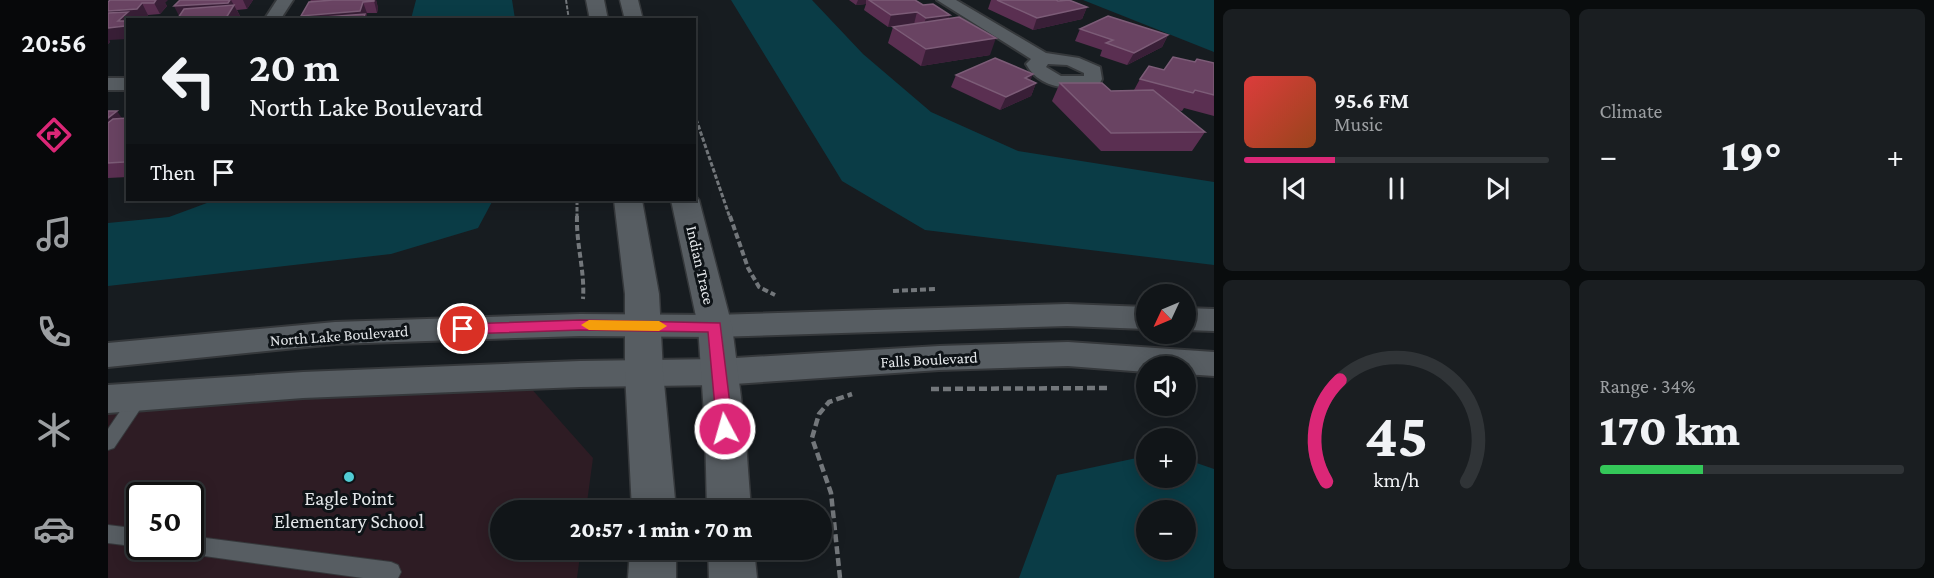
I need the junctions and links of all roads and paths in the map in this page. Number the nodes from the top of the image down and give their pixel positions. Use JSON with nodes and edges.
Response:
{"nodes":[{"id":1,"x":285,"y":0,"type":"edge"},
{"id":2,"x":566,"y":0,"type":"edge"},
{"id":3,"x":595,"y":0,"type":"edge"},
{"id":4,"x":629,"y":0,"type":"edge"},
{"id":5,"x":945,"y":0,"type":"edge"},
{"id":6,"x":273,"y":18,"type":"edge"},
{"id":7,"x":569,"y":18,"type":"edge"},
{"id":8,"x":599,"y":18,"type":"edge"},
{"id":9,"x":634,"y":18,"type":"edge"},
{"id":10,"x":1043,"y":59,"type":"dead end"},
{"id":11,"x":108,"y":84,"type":"edge"},
{"id":12,"x":126,"y":84,"type":"edge"},
{"id":13,"x":696,"y":119,"type":"edge"},
{"id":14,"x":577,"y":201,"type":"edge"},
{"id":15,"x":628,"y":201,"type":"edge"},
{"id":16,"x":685,"y":201,"type":"edge"},
{"id":17,"x":948,"y":289,"type":"dead end"},
{"id":18,"x":889,"y":291,"type":"dead end"},
{"id":19,"x":784,"y":296,"type":"dead end"},
{"id":20,"x":579,"y":301,"type":"dead end"},
{"id":21,"x":1136,"y":318,"type":"edge"},
{"id":22,"x":1196,"y":319,"type":"edge"},
{"id":23,"x":1214,"y":320,"type":"edge"},
{"id":24,"x":643,"y":326,"type":"junction"},
{"id":25,"x":715,"y":326,"type":"junction"},
{"id":26,"x":108,"y":355,"type":"edge"},
{"id":27,"x":1214,"y":364,"type":"edge"},
{"id":28,"x":644,"y":372,"type":"junction"},
{"id":29,"x":719,"y":372,"type":"junction"},
{"id":30,"x":1110,"y":388,"type":"dead end"},
{"id":31,"x":921,"y":389,"type":"dead end"},
{"id":32,"x":862,"y":390,"type":"dead end"},
{"id":33,"x":140,"y":395,"type":"junction"},
{"id":34,"x":108,"y":399,"type":"edge"},
{"id":35,"x":108,"y":443,"type":"edge"},
{"id":36,"x":654,"y":500,"type":"edge"},
{"id":37,"x":728,"y":500,"type":"edge"},
{"id":38,"x":108,"y":534,"type":"edge"},
{"id":39,"x":126,"y":536,"type":"edge"},
{"id":40,"x":204,"y":547,"type":"edge"},
{"id":41,"x":653,"y":560,"type":"edge"},
{"id":42,"x":732,"y":560,"type":"edge"},
{"id":43,"x":388,"y":578,"type":"edge"},
{"id":44,"x":652,"y":578,"type":"edge"},
{"id":45,"x":733,"y":578,"type":"edge"},
{"id":46,"x":840,"y":578,"type":"edge"}],
"edges":[{"from":1,"to":6,"type":"street"},
{"from":2,"to":7,"type":"path"},
{"from":3,"to":8,"type":"main road"},
{"from":4,"to":9,"type":"main road"},
{"from":5,"to":10,"type":"street"},
{"from":11,"to":12,"type":"street"},
{"from":13,"to":19,"type":"path"},
{"from":14,"to":20,"type":"path"},
{"from":15,"to":24,"type":"main road"},
{"from":16,"to":25,"type":"main road","name":"Indian Trace"},
{"from":17,"to":18,"type":"path"},
{"from":21,"to":25,"type":"street"},
{"from":22,"to":23,"type":"street"},
{"from":24,"to":25,"type":"street","name":"North Lake Boulevard"},
{"from":24,"to":26,"type":"street","name":"North Lake Boulevard"},
{"from":24,"to":28,"type":"main road"},
{"from":25,"to":29,"type":"main road","name":"Indian Trace"},
{"from":27,"to":29,"type":"street","name":"Falls Boulevard"},
{"from":28,"to":29,"type":"street","name":"Falls Boulevard"},
{"from":28,"to":33,"type":"street"},
{"from":28,"to":36,"type":"main road"},
{"from":29,"to":37,"type":"main road","name":"Indian Trace"},
{"from":30,"to":31,"type":"path"},
{"from":32,"to":46,"type":"path"},
{"from":33,"to":34,"type":"street"},
{"from":33,"to":35,"type":"lane"},
{"from":38,"to":39,"type":"lane"},
{"from":40,"to":43,"type":"lane"},
{"from":41,"to":44,"type":"main road"},
{"from":42,"to":45,"type":"main road"}]}
